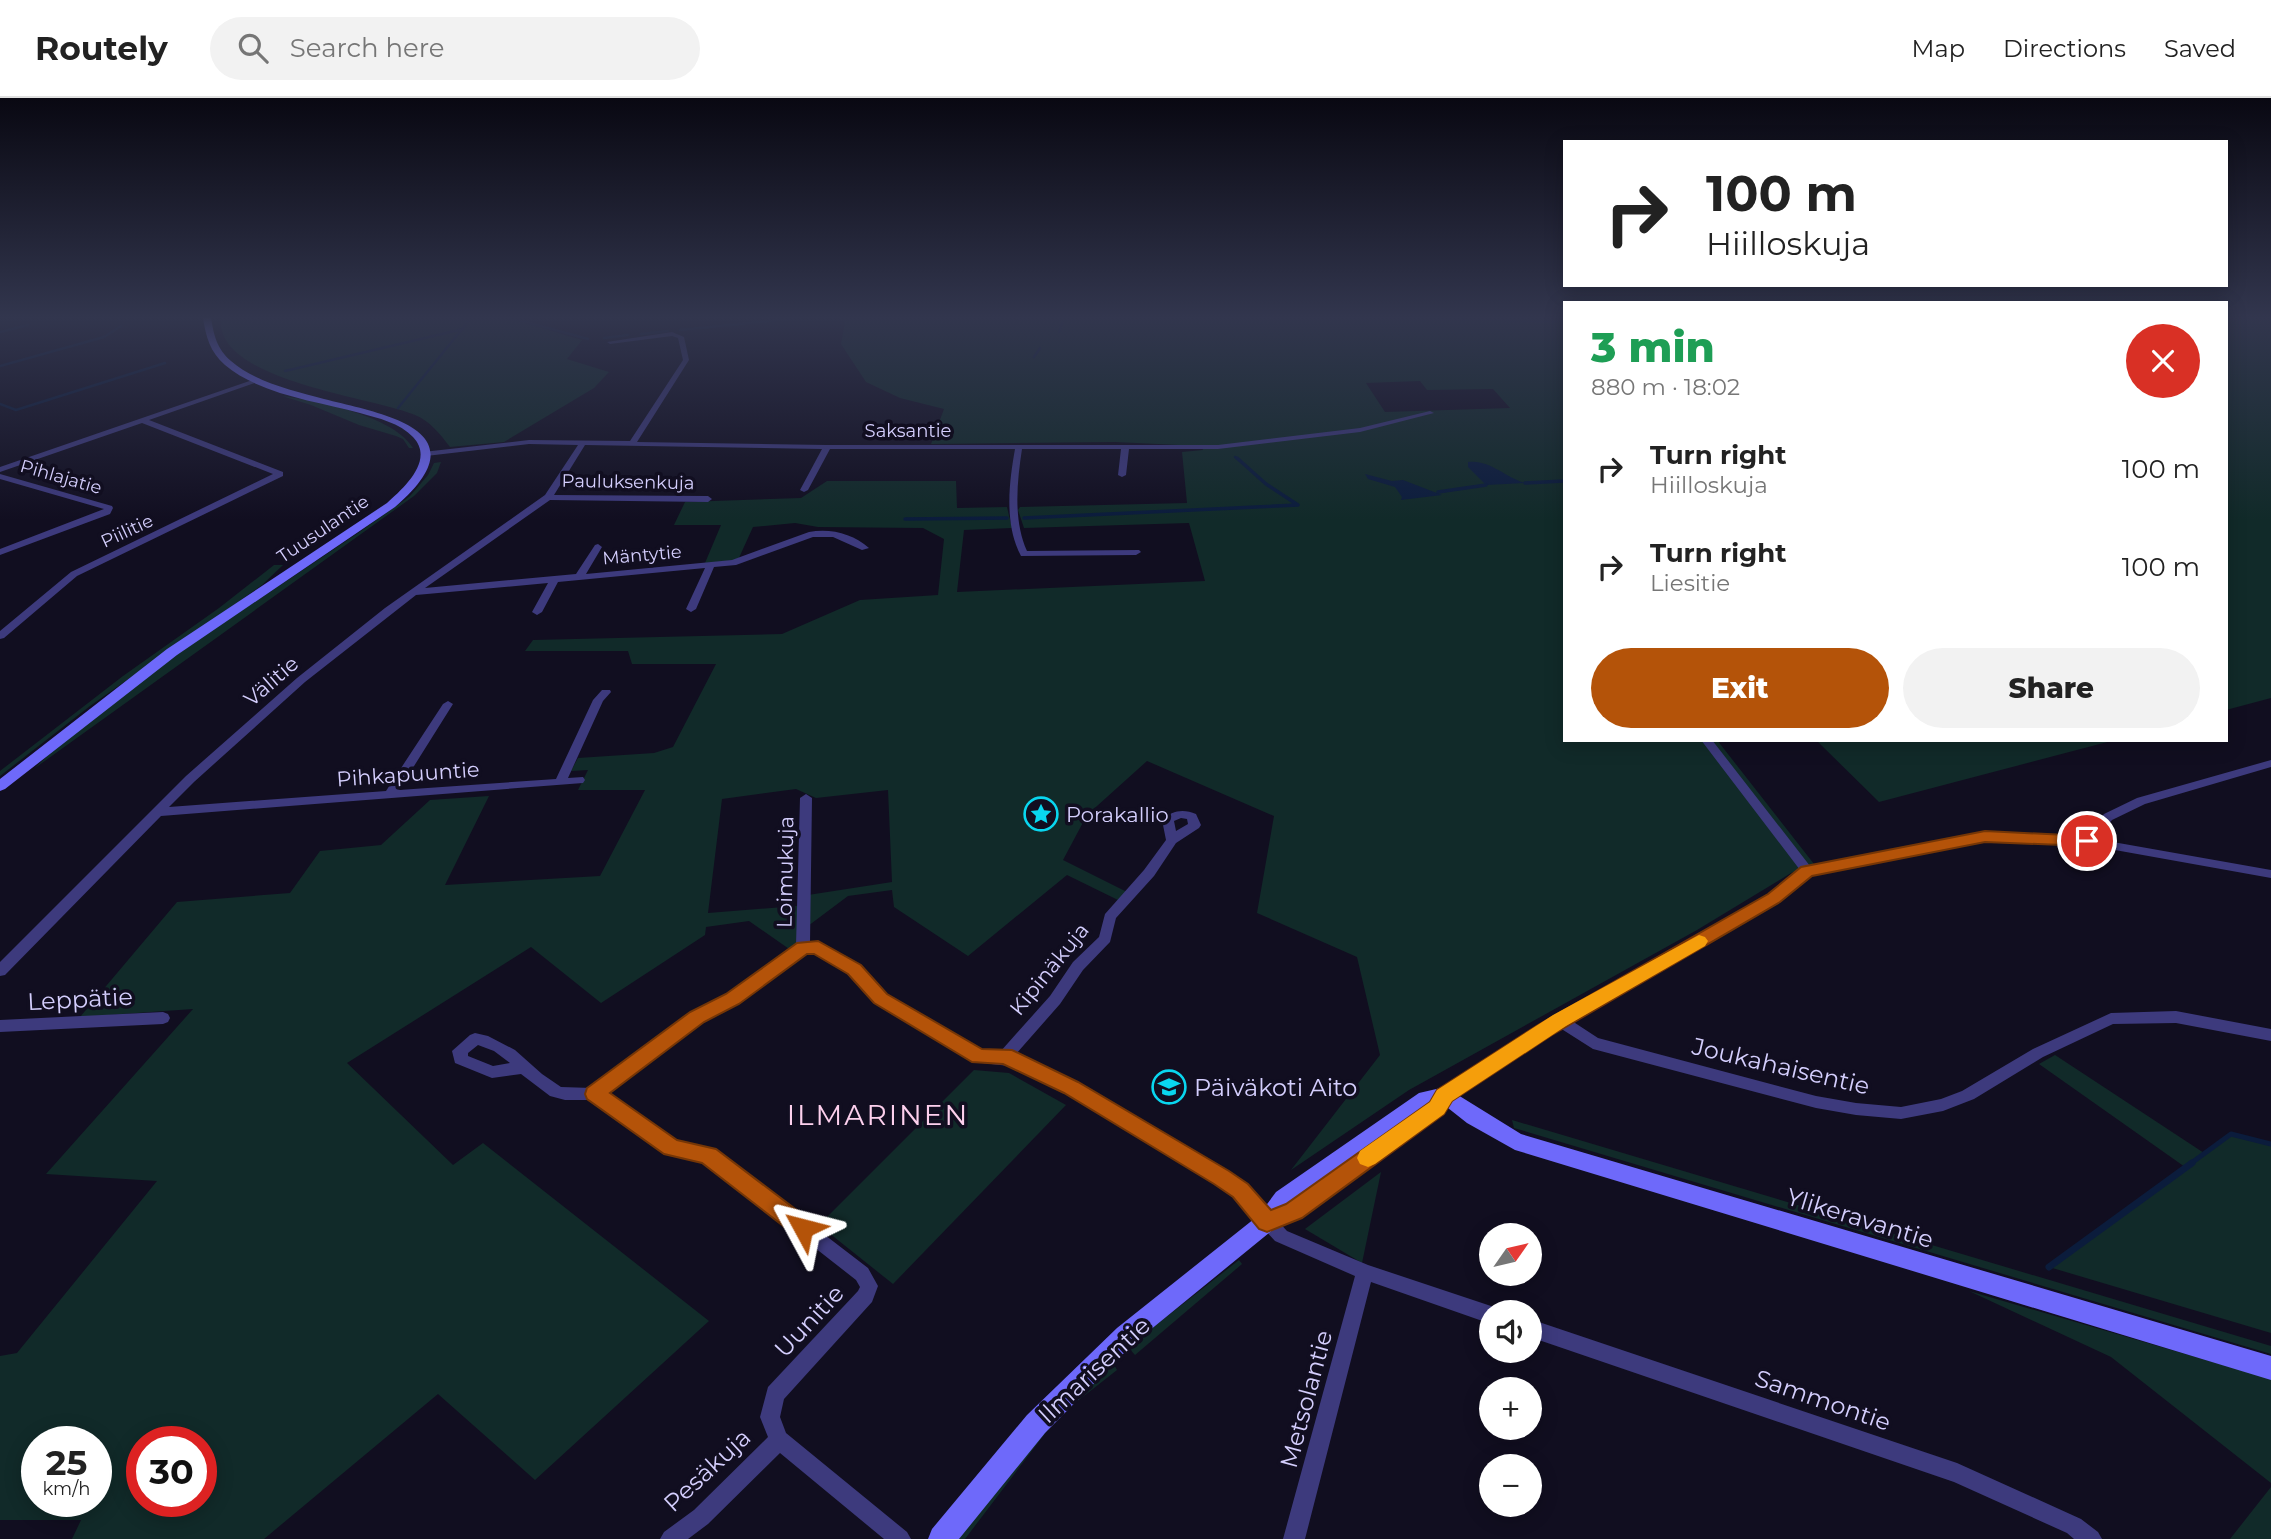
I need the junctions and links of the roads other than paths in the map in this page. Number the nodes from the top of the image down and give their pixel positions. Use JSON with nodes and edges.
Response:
{"nodes":[{"id":1,"x":243,"y":385,"type":"edge"},
{"id":2,"x":275,"y":385,"type":"edge"},
{"id":3,"x":670,"y":385,"type":"edge"},
{"id":4,"x":1430,"y":413,"type":"dead end"},
{"id":5,"x":142,"y":420,"type":"junction"},
{"id":6,"x":583,"y":443,"type":"junction"},
{"id":7,"x":632,"y":444,"type":"junction"},
{"id":8,"x":1019,"y":446,"type":"junction"},
{"id":9,"x":1125,"y":446,"type":"junction"},
{"id":10,"x":827,"y":447,"type":"junction"},
{"id":11,"x":426,"y":454,"type":"junction"},
{"id":12,"x":0,"y":470,"type":"edge"},
{"id":13,"x":1122,"y":475,"type":"dead end"},
{"id":14,"x":0,"y":476,"type":"edge"},
{"id":15,"x":804,"y":490,"type":"dead end"},
{"id":16,"x":548,"y":496,"type":"junction"},
{"id":17,"x":708,"y":499,"type":"dead end"},
{"id":18,"x":598,"y":547,"type":"dead end"},
{"id":19,"x":865,"y":548,"type":"dead end"},
{"id":20,"x":0,"y":552,"type":"edge"},
{"id":21,"x":1136,"y":552,"type":"dead end"},
{"id":22,"x":711,"y":565,"type":"junction"},
{"id":23,"x":580,"y":576,"type":"junction"},
{"id":24,"x":555,"y":578,"type":"junction"},
{"id":25,"x":413,"y":592,"type":"junction"},
{"id":26,"x":691,"y":609,"type":"dead end"},
{"id":27,"x":537,"y":612,"type":"dead end"},
{"id":28,"x":0,"y":636,"type":"edge"},
{"id":29,"x":606,"y":692,"type":"dead end"},
{"id":30,"x":448,"y":704,"type":"dead end"},
{"id":31,"x":1708,"y":742,"type":"edge"},
{"id":32,"x":2271,"y":763,"type":"edge"},
{"id":33,"x":579,"y":780,"type":"dead end"},
{"id":34,"x":560,"y":782,"type":"junction"},
{"id":35,"x":0,"y":786,"type":"edge"},
{"id":36,"x":390,"y":795,"type":"junction"},
{"id":37,"x":806,"y":798,"type":"dead end"},
{"id":38,"x":156,"y":812,"type":"junction"},
{"id":39,"x":1172,"y":840,"type":"dead end"},
{"id":40,"x":2087,"y":841,"type":"junction"},
{"id":41,"x":1807,"y":871,"type":"junction"},
{"id":42,"x":2271,"y":874,"type":"edge"},
{"id":43,"x":803,"y":947,"type":"junction"},
{"id":44,"x":0,"y":971,"type":"edge"},
{"id":45,"x":163,"y":1018,"type":"dead end"},
{"id":46,"x":1560,"y":1021,"type":"junction"},
{"id":47,"x":0,"y":1026,"type":"edge"},
{"id":48,"x":2271,"y":1035,"type":"edge"},
{"id":49,"x":1005,"y":1056,"type":"junction"},
{"id":50,"x":526,"y":1067,"type":"dead end"},
{"id":51,"x":595,"y":1094,"type":"junction"},
{"id":52,"x":1445,"y":1096,"type":"junction"},
{"id":53,"x":1267,"y":1222,"type":"junction"},
{"id":54,"x":1365,"y":1272,"type":"junction"},
{"id":55,"x":1479,"y":1311,"type":"edge"},
{"id":56,"x":1542,"y":1332,"type":"edge"},
{"id":57,"x":2271,"y":1368,"type":"edge"},
{"id":58,"x":779,"y":1440,"type":"junction"},
{"id":59,"x":671,"y":1539,"type":"edge"},
{"id":60,"x":900,"y":1539,"type":"edge"},
{"id":61,"x":942,"y":1539,"type":"edge"},
{"id":62,"x":1294,"y":1539,"type":"edge"},
{"id":63,"x":2091,"y":1539,"type":"edge"}],
"edges":[{"from":1,"to":5,"type":"street"},
{"from":2,"to":11,"type":"main road"},
{"from":3,"to":7,"type":"street"},
{"from":4,"to":9,"type":"street","name":"Saksantie"},
{"from":5,"to":12,"type":"street"},
{"from":5,"to":28,"type":"street","name":"Piilitie"},
{"from":6,"to":7,"type":"street","name":"Saksantie"},
{"from":6,"to":11,"type":"street","name":"Saksantie"},
{"from":6,"to":16,"type":"street","name":"Välitie"},
{"from":7,"to":10,"type":"street","name":"Saksantie"},
{"from":8,"to":9,"type":"street","name":"Saksantie"},
{"from":8,"to":10,"type":"street","name":"Saksantie"},
{"from":8,"to":21,"type":"street"},
{"from":9,"to":13,"type":"street"},
{"from":10,"to":15,"type":"street"},
{"from":11,"to":35,"type":"main road","name":"Tuusulantie"},
{"from":14,"to":20,"type":"street","name":"Pihlajatie"},
{"from":16,"to":17,"type":"street","name":"Pauluksenkuja"},
{"from":16,"to":25,"type":"street","name":"Välitie"},
{"from":18,"to":23,"type":"street"},
{"from":19,"to":22,"type":"street","name":"Mäntytie"},
{"from":22,"to":23,"type":"street","name":"Mäntytie"},
{"from":22,"to":26,"type":"street"},
{"from":23,"to":24,"type":"street","name":"Mäntytie"},
{"from":24,"to":25,"type":"street","name":"Mäntytie"},
{"from":24,"to":27,"type":"street"},
{"from":25,"to":38,"type":"street","name":"Välitie"},
{"from":29,"to":34,"type":"street"},
{"from":30,"to":36,"type":"street"},
{"from":31,"to":41,"type":"street"},
{"from":32,"to":40,"type":"street"},
{"from":33,"to":34,"type":"street","name":"Pihkapuuntie"},
{"from":34,"to":36,"type":"street","name":"Pihkapuuntie"},
{"from":36,"to":38,"type":"street","name":"Pihkapuuntie"},
{"from":37,"to":43,"type":"street","name":"Loimukuja"},
{"from":38,"to":44,"type":"street","name":"Välitie"},
{"from":39,"to":49,"type":"street","name":"Kipinäkuja"},
{"from":40,"to":41,"type":"street","name":"Ilmarisentie"},
{"from":40,"to":42,"type":"street","name":"Ilmarisentie"},
{"from":41,"to":46,"type":"street","name":"Ilmarisentie"},
{"from":43,"to":49,"type":"street"},
{"from":43,"to":51,"type":"street"},
{"from":45,"to":47,"type":"street","name":"Leppätie"},
{"from":46,"to":48,"type":"street","name":"Joukahaisentie"},
{"from":46,"to":52,"type":"street","name":"Ilmarisentie"},
{"from":49,"to":53,"type":"street"},
{"from":50,"to":51,"type":"street"},
{"from":51,"to":58,"type":"street","name":"Uunitie"},
{"from":52,"to":53,"type":"main road","name":"Ilmarisentie"},
{"from":52,"to":57,"type":"main road","name":"Ylikeravantie"},
{"from":53,"to":54,"type":"street"},
{"from":53,"to":61,"type":"main road","name":"Ilmarisentie"},
{"from":54,"to":55,"type":"street"},
{"from":54,"to":62,"type":"street","name":"Metsolantie"},
{"from":56,"to":63,"type":"street","name":"Sammontie"},
{"from":58,"to":59,"type":"street","name":"Pesäkuja"},
{"from":58,"to":60,"type":"street"}]}
